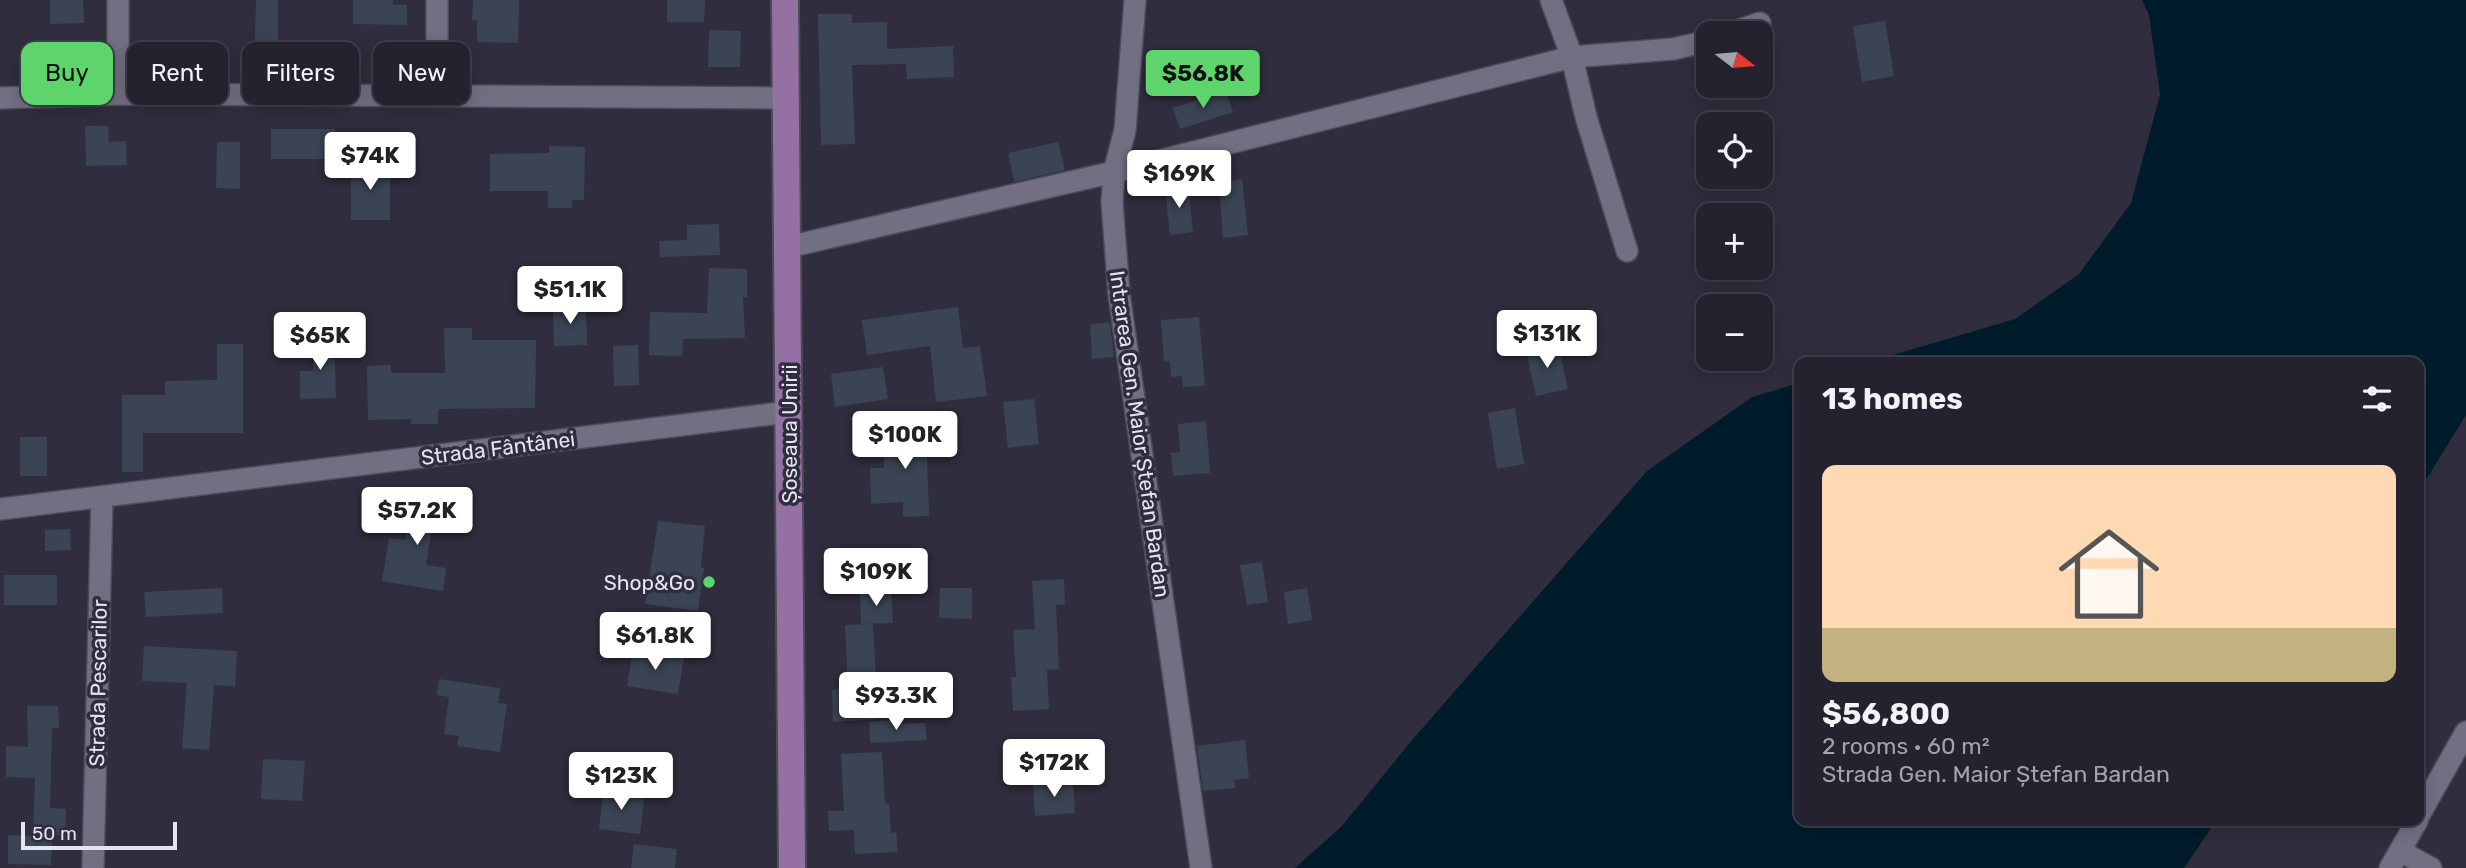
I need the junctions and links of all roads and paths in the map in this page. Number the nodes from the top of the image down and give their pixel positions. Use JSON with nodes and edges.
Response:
{"nodes":[{"id":1,"x":118,"y":0,"type":"edge"},
{"id":2,"x":437,"y":0,"type":"edge"},
{"id":3,"x":785,"y":0,"type":"edge"},
{"id":4,"x":1135,"y":0,"type":"edge"},
{"id":5,"x":1551,"y":0,"type":"edge"},
{"id":6,"x":437,"y":42,"type":"edge"},
{"id":7,"x":1696,"y":44,"type":"edge"},
{"id":8,"x":1572,"y":57,"type":"junction"},
{"id":9,"x":118,"y":94,"type":"junction"},
{"id":10,"x":373,"y":96,"type":"edge"},
{"id":11,"x":470,"y":96,"type":"edge"},
{"id":12,"x":0,"y":97,"type":"edge"},
{"id":13,"x":786,"y":98,"type":"junction"},
{"id":14,"x":1114,"y":172,"type":"junction"},
{"id":15,"x":788,"y":247,"type":"junction"},
{"id":16,"x":1628,"y":251,"type":"dead end"},
{"id":17,"x":788,"y":412,"type":"junction"},
{"id":18,"x":102,"y":497,"type":"junction"},
{"id":19,"x":0,"y":509,"type":"edge"},
{"id":20,"x":2466,"y":732,"type":"edge"},
{"id":21,"x":2424,"y":808,"type":"edge"},
{"id":22,"x":2414,"y":826,"type":"edge"},
{"id":23,"x":2395,"y":859,"type":"edge"},
{"id":24,"x":93,"y":868,"type":"edge"},
{"id":25,"x":792,"y":868,"type":"edge"},
{"id":26,"x":1201,"y":868,"type":"edge"},
{"id":27,"x":2431,"y":868,"type":"edge"}],
"edges":[{"from":1,"to":9,"type":"street"},
{"from":2,"to":6,"type":"street"},
{"from":3,"to":13,"type":"main road","name":"Șoseaua Unirii"},
{"from":4,"to":14,"type":"street","name":"Intrarea Gen. Maior Ștefan Bardan"},
{"from":5,"to":8,"type":"street"},
{"from":7,"to":8,"type":"street"},
{"from":8,"to":14,"type":"street"},
{"from":8,"to":16,"type":"street"},
{"from":9,"to":10,"type":"street"},
{"from":9,"to":12,"type":"street"},
{"from":11,"to":13,"type":"street"},
{"from":13,"to":15,"type":"main road","name":"Șoseaua Unirii"},
{"from":14,"to":15,"type":"street"},
{"from":14,"to":26,"type":"street","name":"Intrarea Gen. Maior Ștefan Bardan"},
{"from":15,"to":17,"type":"main road","name":"Șoseaua Unirii"},
{"from":17,"to":18,"type":"street","name":"Strada Fântânei"},
{"from":17,"to":25,"type":"main road","name":"Șoseaua Unirii"},
{"from":18,"to":19,"type":"street","name":"Strada Fântânei"},
{"from":18,"to":24,"type":"street","name":"Strada Pescarilor"},
{"from":20,"to":21,"type":"street"},
{"from":22,"to":23,"type":"street"},
{"from":23,"to":27,"type":"street"}]}
